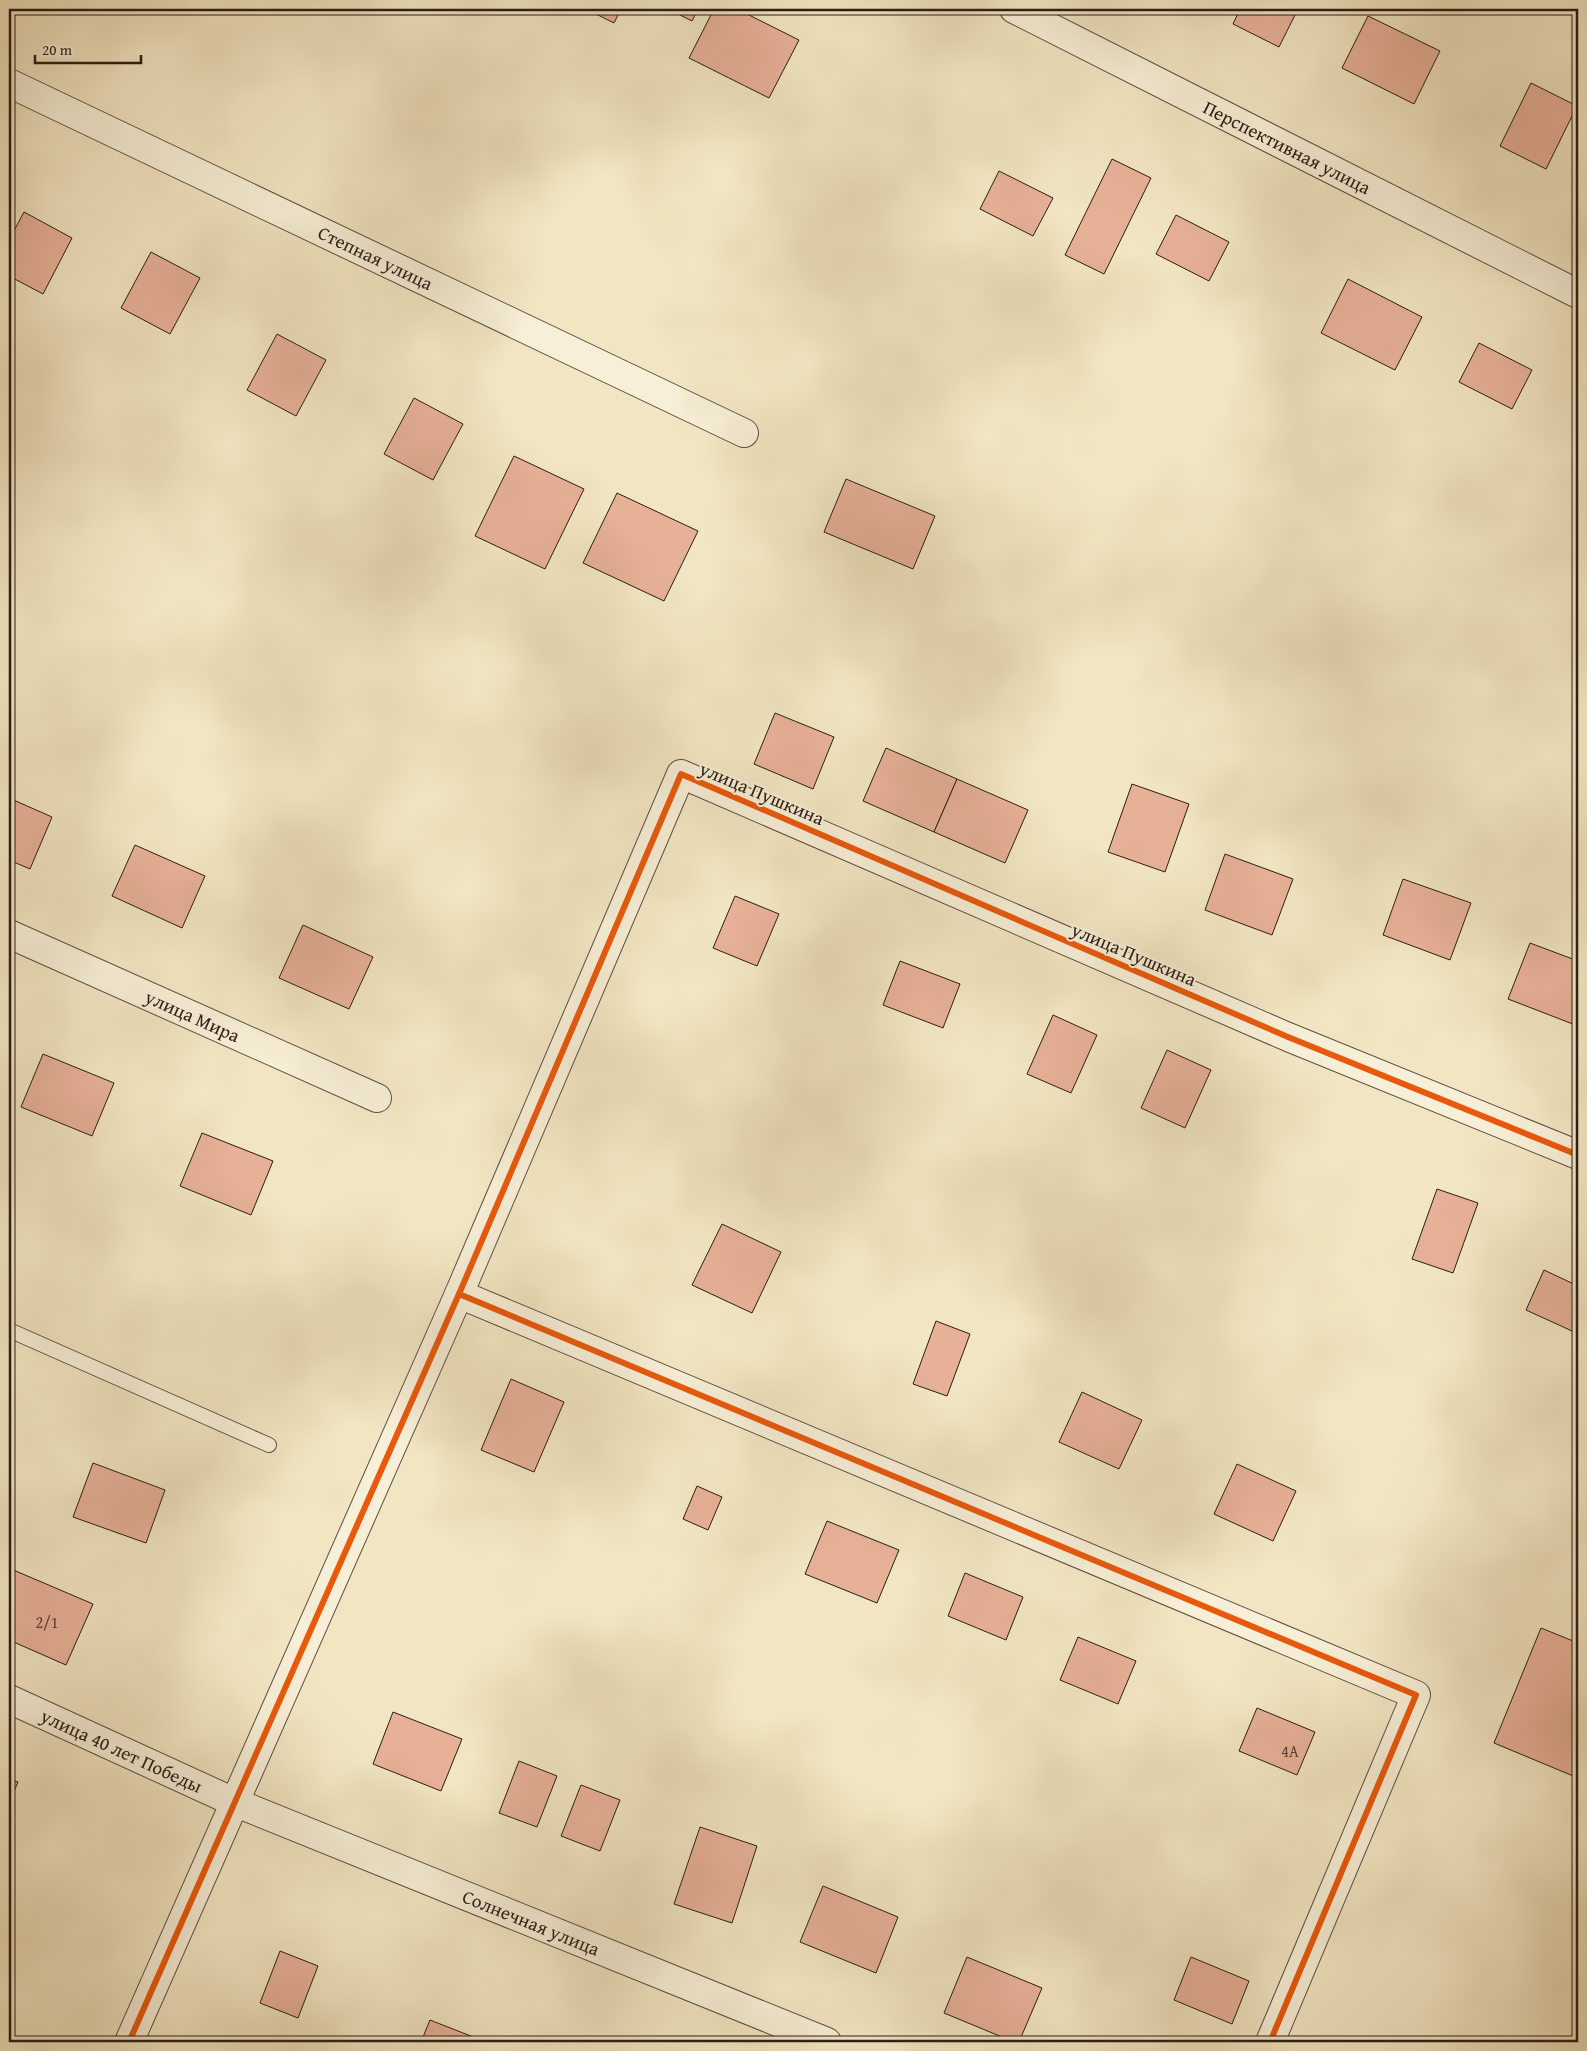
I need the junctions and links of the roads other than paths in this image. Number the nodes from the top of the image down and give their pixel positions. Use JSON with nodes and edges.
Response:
{"nodes":[{"id":1,"x":1014,"y":9,"type":"edge"},
{"id":2,"x":9,"y":83,"type":"edge"},
{"id":3,"x":1570,"y":290,"type":"edge"},
{"id":4,"x":744,"y":433,"type":"dead end"},
{"id":5,"x":9,"y":934,"type":"edge"},
{"id":6,"x":377,"y":1098,"type":"dead end"},
{"id":7,"x":1578,"y":1155,"type":"edge"},
{"id":8,"x":459,"y":1294,"type":"junction"},
{"id":9,"x":9,"y":1330,"type":"edge"},
{"id":10,"x":269,"y":1446,"type":"dead end"},
{"id":11,"x":9,"y":1699,"type":"edge"},
{"id":12,"x":234,"y":1802,"type":"junction"},
{"id":13,"x":129,"y":2042,"type":"edge"},
{"id":14,"x":827,"y":2042,"type":"edge"},
{"id":15,"x":1270,"y":2042,"type":"edge"}],
"edges":[{"from":1,"to":3,"type":"street","name":"Перспективная улица"},
{"from":2,"to":4,"type":"street","name":"Степная улица"},
{"from":5,"to":6,"type":"street","name":"улица Мира"},
{"from":7,"to":8,"type":"street","name":"улица Пушкина"},
{"from":8,"to":12,"type":"street"},
{"from":8,"to":15,"type":"street"},
{"from":9,"to":10,"type":"lane"},
{"from":11,"to":12,"type":"street","name":"улица 40 лет Победы"},
{"from":12,"to":13,"type":"street"},
{"from":12,"to":14,"type":"street","name":"Солнечная улица"}]}
